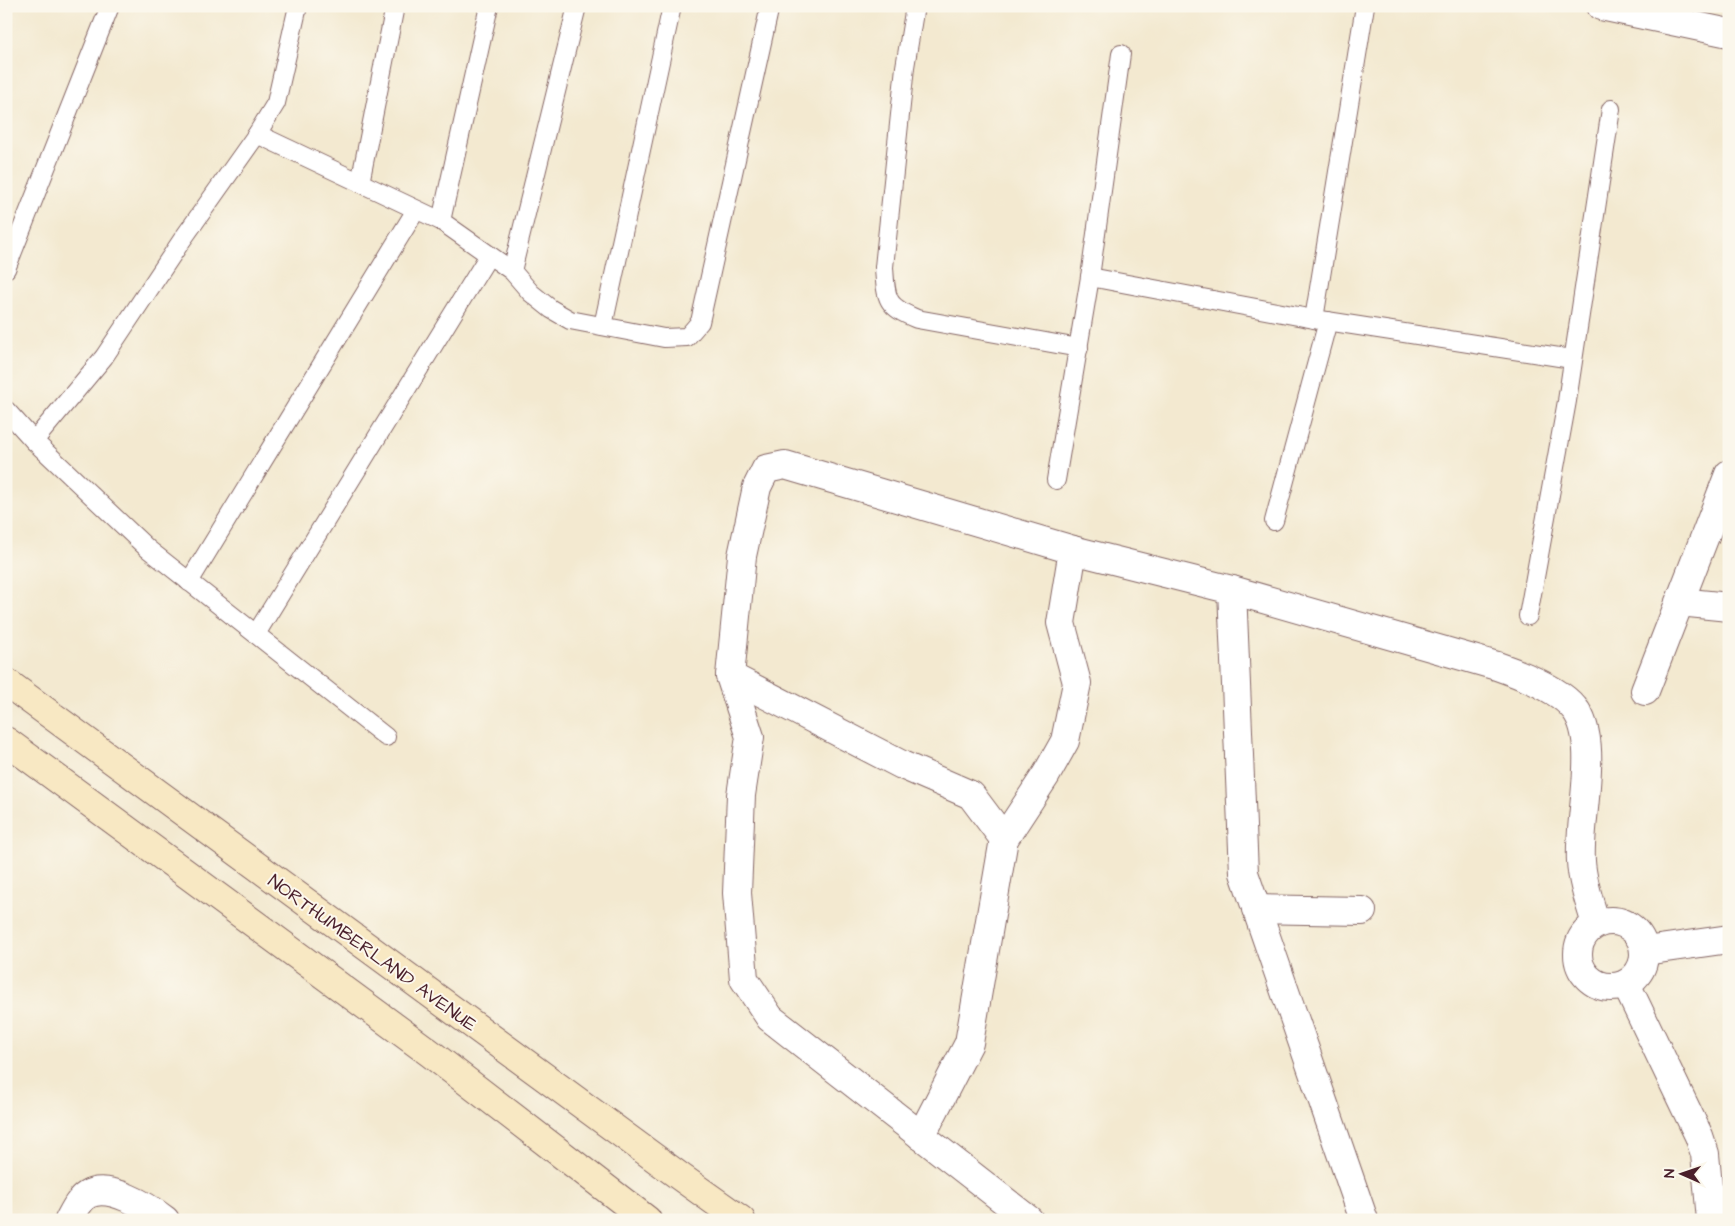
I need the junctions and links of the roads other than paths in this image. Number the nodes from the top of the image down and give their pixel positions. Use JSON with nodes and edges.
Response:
{"nodes":[{"id":1,"x":110,"y":6,"type":"edge"},
{"id":2,"x":298,"y":6,"type":"edge"},
{"id":3,"x":396,"y":6,"type":"edge"},
{"id":4,"x":489,"y":6,"type":"edge"},
{"id":5,"x":577,"y":6,"type":"edge"},
{"id":6,"x":672,"y":6,"type":"edge"},
{"id":7,"x":770,"y":6,"type":"edge"},
{"id":8,"x":915,"y":6,"type":"edge"},
{"id":9,"x":1365,"y":6,"type":"edge"},
{"id":10,"x":1601,"y":6,"type":"edge"},
{"id":11,"x":1729,"y":33,"type":"edge"},
{"id":12,"x":1120,"y":54,"type":"dead end"},
{"id":13,"x":1611,"y":109,"type":"dead end"},
{"id":14,"x":257,"y":134,"type":"junction"},
{"id":15,"x":360,"y":183,"type":"junction"},
{"id":16,"x":416,"y":210,"type":"junction"},
{"id":17,"x":440,"y":221,"type":"junction"},
{"id":18,"x":489,"y":255,"type":"junction"},
{"id":19,"x":6,"y":269,"type":"edge"},
{"id":20,"x":512,"y":271,"type":"junction"},
{"id":21,"x":1090,"y":277,"type":"junction"},
{"id":22,"x":1321,"y":320,"type":"junction"},
{"id":23,"x":603,"y":326,"type":"junction"},
{"id":24,"x":1079,"y":348,"type":"junction"},
{"id":25,"x":1572,"y":359,"type":"junction"},
{"id":26,"x":6,"y":410,"type":"edge"},
{"id":27,"x":34,"y":442,"type":"junction"},
{"id":28,"x":1729,"y":474,"type":"edge"},
{"id":29,"x":1056,"y":480,"type":"dead end"},
{"id":30,"x":1274,"y":521,"type":"dead end"},
{"id":31,"x":1073,"y":550,"type":"junction"},
{"id":32,"x":189,"y":582,"type":"junction"},
{"id":33,"x":1232,"y":590,"type":"junction"},
{"id":34,"x":1679,"y":602,"type":"junction"},
{"id":35,"x":1729,"y":607,"type":"edge"},
{"id":36,"x":1528,"y":616,"type":"dead end"},
{"id":37,"x":256,"y":634,"type":"junction"},
{"id":38,"x":730,"y":676,"type":"junction"},
{"id":39,"x":6,"y":682,"type":"edge"},
{"id":40,"x":1645,"y":691,"type":"dead end"},
{"id":41,"x":386,"y":737,"type":"dead end"},
{"id":42,"x":6,"y":741,"type":"edge"},
{"id":43,"x":1004,"y":839,"type":"junction"},
{"id":44,"x":1256,"y":909,"type":"junction"},
{"id":45,"x":1362,"y":911,"type":"dead end"},
{"id":46,"x":1596,"y":924,"type":"junction"},
{"id":47,"x":1729,"y":939,"type":"edge"},
{"id":48,"x":1645,"y":951,"type":"junction"},
{"id":49,"x":1626,"y":984,"type":"junction"},
{"id":50,"x":921,"y":1136,"type":"junction"},
{"id":51,"x":69,"y":1220,"type":"edge"},
{"id":52,"x":165,"y":1220,"type":"edge"},
{"id":53,"x":647,"y":1220,"type":"edge"},
{"id":54,"x":741,"y":1220,"type":"edge"},
{"id":55,"x":1029,"y":1220,"type":"edge"},
{"id":56,"x":1364,"y":1220,"type":"edge"},
{"id":57,"x":1711,"y":1220,"type":"edge"}],
"edges":[{"from":1,"to":19,"type":"lane"},
{"from":2,"to":14,"type":"lane"},
{"from":3,"to":15,"type":"lane"},
{"from":4,"to":17,"type":"lane"},
{"from":5,"to":20,"type":"lane"},
{"from":6,"to":23,"type":"lane"},
{"from":7,"to":23,"type":"lane"},
{"from":8,"to":24,"type":"lane"},
{"from":9,"to":22,"type":"lane"},
{"from":10,"to":11,"type":"street"},
{"from":12,"to":21,"type":"lane"},
{"from":13,"to":25,"type":"lane"},
{"from":14,"to":15,"type":"lane"},
{"from":14,"to":27,"type":"lane"},
{"from":15,"to":16,"type":"lane"},
{"from":16,"to":17,"type":"lane"},
{"from":16,"to":32,"type":"lane"},
{"from":17,"to":18,"type":"lane"},
{"from":18,"to":20,"type":"lane"},
{"from":18,"to":37,"type":"lane"},
{"from":20,"to":23,"type":"lane"},
{"from":21,"to":22,"type":"lane"},
{"from":21,"to":24,"type":"lane"},
{"from":22,"to":25,"type":"lane"},
{"from":22,"to":30,"type":"lane"},
{"from":24,"to":29,"type":"lane"},
{"from":25,"to":36,"type":"lane"},
{"from":26,"to":27,"type":"lane"},
{"from":27,"to":32,"type":"lane"},
{"from":28,"to":34,"type":"street"},
{"from":31,"to":33,"type":"street"},
{"from":31,"to":38,"type":"street"},
{"from":31,"to":43,"type":"street"},
{"from":32,"to":37,"type":"lane"},
{"from":33,"to":44,"type":"street"},
{"from":33,"to":46,"type":"street"},
{"from":34,"to":35,"type":"street"},
{"from":34,"to":40,"type":"street"},
{"from":37,"to":41,"type":"lane"},
{"from":38,"to":43,"type":"street"},
{"from":38,"to":50,"type":"street"},
{"from":39,"to":54,"type":"main road","name":"NORTHUMBERLAND AVENUE"},
{"from":42,"to":53,"type":"main road"},
{"from":43,"to":50,"type":"street"},
{"from":44,"to":45,"type":"street"},
{"from":44,"to":56,"type":"street"},
{"from":46,"to":48,"type":"street"},
{"from":46,"to":49,"type":"street"},
{"from":47,"to":48,"type":"street"},
{"from":48,"to":49,"type":"street"},
{"from":49,"to":57,"type":"street"},
{"from":50,"to":55,"type":"street"},
{"from":51,"to":52,"type":"street"}]}
